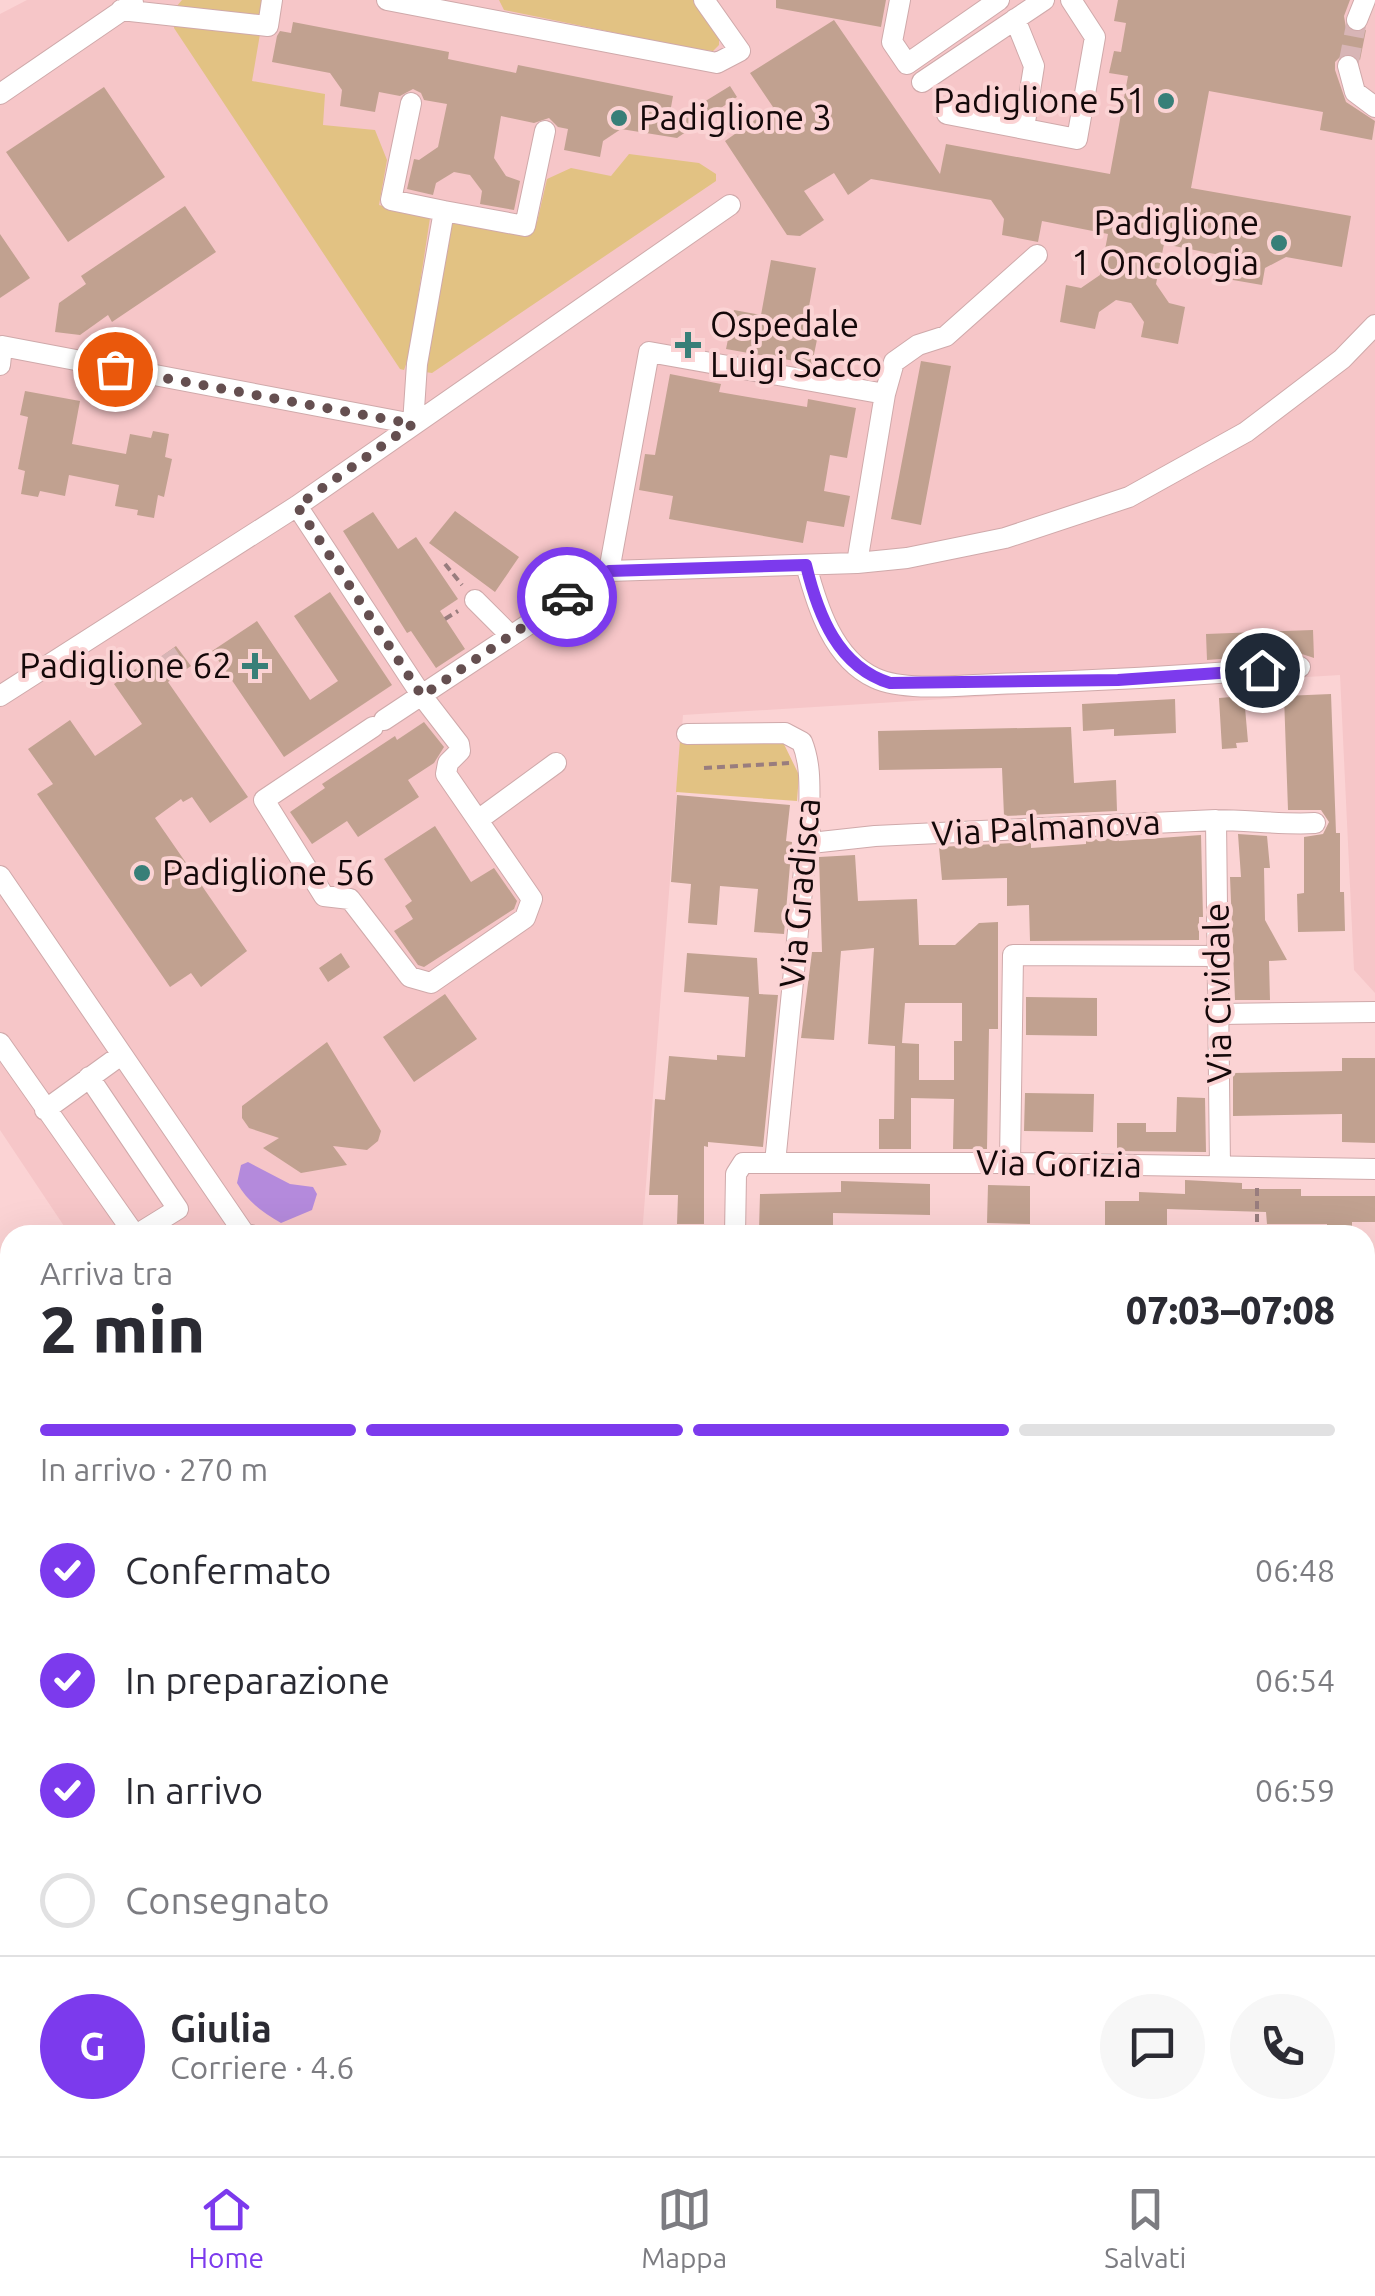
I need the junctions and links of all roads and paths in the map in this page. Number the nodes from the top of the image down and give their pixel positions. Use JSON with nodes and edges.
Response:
{"nodes":[{"id":1,"x":272,"y":0,"type":"edge"},
{"id":2,"x":387,"y":0,"type":"edge"},
{"id":3,"x":704,"y":0,"type":"edge"},
{"id":4,"x":900,"y":0,"type":"edge"},
{"id":5,"x":1000,"y":0,"type":"edge"},
{"id":6,"x":1044,"y":0,"type":"edge"},
{"id":7,"x":1071,"y":0,"type":"edge"},
{"id":8,"x":130,"y":5,"type":"edge"},
{"id":9,"x":1015,"y":19,"type":"junction"},
{"id":10,"x":1348,"y":66,"type":"tunnel mouth"},
{"id":11,"x":922,"y":82,"type":"dead end"},
{"id":12,"x":0,"y":94,"type":"edge"},
{"id":13,"x":410,"y":103,"type":"dead end"},
{"id":14,"x":1375,"y":106,"type":"edge"},
{"id":15,"x":947,"y":114,"type":"dead end"},
{"id":16,"x":1024,"y":128,"type":"junction"},
{"id":17,"x":546,"y":131,"type":"dead end"},
{"id":18,"x":730,"y":206,"type":"dead end"},
{"id":19,"x":444,"y":211,"type":"junction"},
{"id":20,"x":1037,"y":255,"type":"dead end"},
{"id":21,"x":1375,"y":325,"type":"edge"},
{"id":22,"x":0,"y":365,"type":"edge"},
{"id":23,"x":885,"y":394,"type":"junction"},
{"id":24,"x":413,"y":424,"type":"junction"},
{"id":25,"x":297,"y":506,"type":"junction"},
{"id":26,"x":857,"y":563,"type":"junction"},
{"id":27,"x":445,"y":564,"type":"dead end"},
{"id":28,"x":806,"y":565,"type":"junction"},
{"id":29,"x":609,"y":571,"type":"junction"},
{"id":30,"x":475,"y":600,"type":"joint"},
{"id":31,"x":452,"y":614,"type":"dead end"},
{"id":32,"x":445,"y":619,"type":"dead end"},
{"id":33,"x":510,"y":635,"type":"junction"},
{"id":34,"x":1300,"y":667,"type":"dead end"},
{"id":35,"x":0,"y":696,"type":"edge"},
{"id":36,"x":422,"y":696,"type":"junction"},
{"id":37,"x":687,"y":734,"type":"dead end"},
{"id":38,"x":809,"y":761,"type":"junction"},
{"id":39,"x":556,"y":762,"type":"dead end"},
{"id":40,"x":704,"y":768,"type":"dead end"},
{"id":41,"x":478,"y":820,"type":"junction"},
{"id":42,"x":1216,"y":820,"type":"junction"},
{"id":43,"x":1315,"y":823,"type":"dead end"},
{"id":44,"x":812,"y":843,"type":"junction"},
{"id":45,"x":0,"y":876,"type":"edge"},
{"id":46,"x":1217,"y":956,"type":"junction"},
{"id":47,"x":1375,"y":1012,"type":"edge"},
{"id":48,"x":1219,"y":1014,"type":"junction"},
{"id":49,"x":0,"y":1043,"type":"edge"},
{"id":50,"x":121,"y":1055,"type":"junction"},
{"id":51,"x":89,"y":1077,"type":"junction"},
{"id":52,"x":45,"y":1110,"type":"junction"},
{"id":53,"x":775,"y":1163,"type":"junction"},
{"id":54,"x":1010,"y":1163,"type":"junction"},
{"id":55,"x":1220,"y":1166,"type":"junction"},
{"id":56,"x":1258,"y":1167,"type":"junction"},
{"id":57,"x":1375,"y":1169,"type":"edge"},
{"id":58,"x":128,"y":1225,"type":"edge"},
{"id":59,"x":152,"y":1225,"type":"edge"},
{"id":60,"x":238,"y":1225,"type":"edge"},
{"id":61,"x":735,"y":1225,"type":"edge"},
{"id":62,"x":1257,"y":1225,"type":"edge"}],
"edges":[{"from":1,"to":8,"type":"street"},
{"from":2,"to":3,"type":"street"},
{"from":4,"to":5,"type":"street"},
{"from":6,"to":9,"type":"street"},
{"from":7,"to":16,"type":"street"},
{"from":8,"to":12,"type":"street"},
{"from":9,"to":11,"type":"street"},
{"from":9,"to":16,"type":"street"},
{"from":10,"to":14,"type":"street"},
{"from":13,"to":19,"type":"street"},
{"from":15,"to":16,"type":"street"},
{"from":17,"to":19,"type":"street"},
{"from":18,"to":24,"type":"street"},
{"from":19,"to":24,"type":"street"},
{"from":20,"to":23,"type":"street"},
{"from":21,"to":26,"type":"street"},
{"from":22,"to":24,"type":"street"},
{"from":23,"to":26,"type":"street"},
{"from":23,"to":29,"type":"street"},
{"from":24,"to":25,"type":"street"},
{"from":25,"to":35,"type":"street"},
{"from":25,"to":36,"type":"street"},
{"from":26,"to":28,"type":"street"},
{"from":27,"to":30,"type":"path"},
{"from":28,"to":29,"type":"street"},
{"from":28,"to":34,"type":"street"},
{"from":29,"to":33,"type":"street"},
{"from":30,"to":33,"type":"street"},
{"from":31,"to":32,"type":"path"},
{"from":33,"to":36,"type":"street"},
{"from":36,"to":41,"type":"street"},
{"from":36,"to":41,"type":"street"},
{"from":37,"to":38,"type":"street","name":"Via Gradisca"},
{"from":38,"to":40,"type":"path"},
{"from":38,"to":44,"type":"street","name":"Via Gradisca"},
{"from":39,"to":41,"type":"street"},
{"from":42,"to":43,"type":"street","name":"Via Palmanova"},
{"from":42,"to":44,"type":"street","name":"Via Palmanova"},
{"from":42,"to":46,"type":"street","name":"Via Cividale"},
{"from":44,"to":53,"type":"street","name":"Via Gradisca"},
{"from":45,"to":50,"type":"street"},
{"from":46,"to":48,"type":"street","name":"Via Cividale"},
{"from":46,"to":54,"type":"street"},
{"from":47,"to":48,"type":"street"},
{"from":48,"to":55,"type":"street","name":"Via Cividale"},
{"from":49,"to":52,"type":"street"},
{"from":50,"to":51,"type":"street"},
{"from":50,"to":60,"type":"street"},
{"from":51,"to":52,"type":"street"},
{"from":51,"to":59,"type":"street"},
{"from":52,"to":58,"type":"street"},
{"from":53,"to":54,"type":"street","name":"Via Gorizia"},
{"from":53,"to":61,"type":"street","name":"Via Gorizia"},
{"from":54,"to":55,"type":"street","name":"Via Gorizia"},
{"from":55,"to":56,"type":"street","name":"Via Gorizia"},
{"from":56,"to":57,"type":"street","name":"Via Gorizia"},
{"from":56,"to":62,"type":"path"}]}
